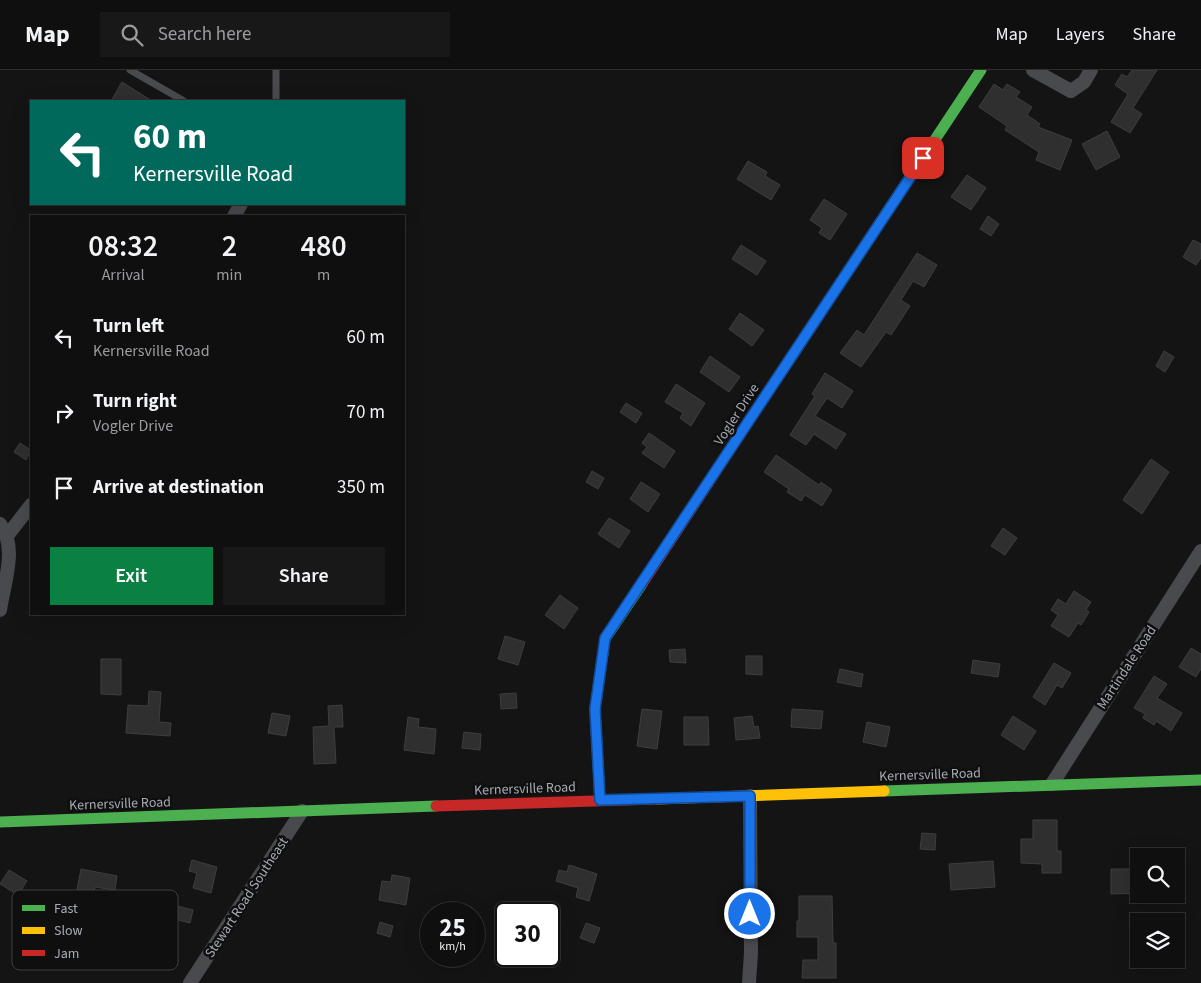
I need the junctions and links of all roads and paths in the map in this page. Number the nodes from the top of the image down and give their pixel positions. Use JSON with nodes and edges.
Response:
{"nodes":[{"id":1,"x":130,"y":70,"type":"edge"},
{"id":2,"x":276,"y":70,"type":"edge"},
{"id":3,"x":981,"y":70,"type":"edge"},
{"id":4,"x":1033,"y":70,"type":"edge"},
{"id":5,"x":1091,"y":70,"type":"edge"},
{"id":6,"x":182,"y":100,"type":"edge"},
{"id":7,"x":276,"y":100,"type":"edge"},
{"id":8,"x":30,"y":506,"type":"edge"},
{"id":9,"x":2,"y":532,"type":"edge"},
{"id":10,"x":1201,"y":551,"type":"edge"},
{"id":11,"x":0,"y":610,"type":"edge"},
{"id":12,"x":1201,"y":780,"type":"edge"},
{"id":13,"x":1052,"y":784,"type":"junction"},
{"id":14,"x":750,"y":796,"type":"junction"},
{"id":15,"x":600,"y":800,"type":"junction"},
{"id":16,"x":302,"y":811,"type":"junction"},
{"id":17,"x":0,"y":822,"type":"edge"},
{"id":18,"x":190,"y":983,"type":"edge"},
{"id":19,"x":749,"y":983,"type":"edge"}],
"edges":[{"from":1,"to":6,"type":"lane"},
{"from":2,"to":7,"type":"lane"},
{"from":3,"to":15,"type":"main road","name":"Vogler Drive"},
{"from":4,"to":5,"type":"street"},
{"from":8,"to":9,"type":"street"},
{"from":9,"to":11,"type":"street"},
{"from":10,"to":13,"type":"street","name":"Martindale Road"},
{"from":12,"to":13,"type":"main road","name":"Kernersville Road"},
{"from":13,"to":14,"type":"main road","name":"Kernersville Road"},
{"from":14,"to":15,"type":"main road","name":"Kernersville Road"},
{"from":14,"to":19,"type":"street"},
{"from":15,"to":16,"type":"main road","name":"Kernersville Road"},
{"from":16,"to":17,"type":"main road","name":"Kernersville Road"},
{"from":16,"to":18,"type":"street","name":"Stewart Road Southeast"}]}
